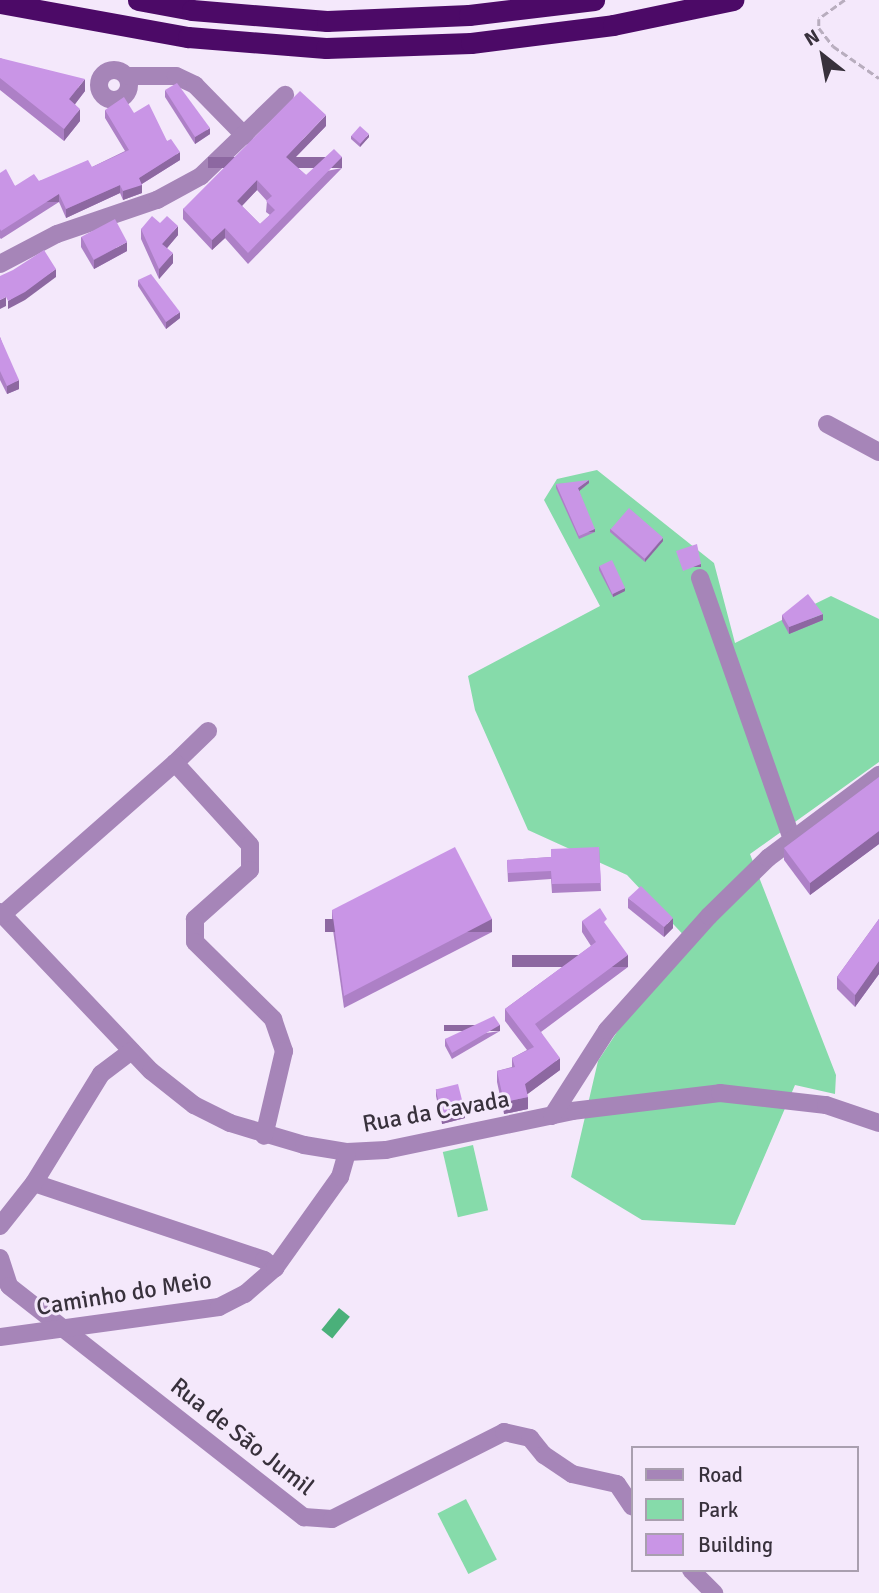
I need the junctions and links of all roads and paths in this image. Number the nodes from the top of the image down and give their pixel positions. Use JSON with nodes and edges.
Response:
{"nodes":[{"id":1,"x":138,"y":0,"type":"edge"},
{"id":2,"x":594,"y":0,"type":"edge"},
{"id":3,"x":733,"y":0,"type":"edge"},
{"id":4,"x":845,"y":0,"type":"edge"},
{"id":5,"x":0,"y":3,"type":"edge"},
{"id":6,"x":128,"y":76,"type":"dead end"},
{"id":7,"x":879,"y":78,"type":"edge"},
{"id":8,"x":285,"y":95,"type":"dead end"},
{"id":9,"x":245,"y":136,"type":"junction"},
{"id":10,"x":0,"y":264,"type":"edge"},
{"id":11,"x":827,"y":424,"type":"dead end"},
{"id":12,"x":879,"y":452,"type":"edge"},
{"id":13,"x":700,"y":578,"type":"dead end"},
{"id":14,"x":208,"y":731,"type":"dead end"},
{"id":15,"x":175,"y":763,"type":"junction"},
{"id":16,"x":879,"y":775,"type":"edge"},
{"id":17,"x":792,"y":839,"type":"junction"},
{"id":18,"x":1,"y":913,"type":"edge"},
{"id":19,"x":131,"y":1051,"type":"junction"},
{"id":20,"x":552,"y":1116,"type":"junction"},
{"id":21,"x":879,"y":1124,"type":"edge"},
{"id":22,"x":264,"y":1136,"type":"junction"},
{"id":23,"x":347,"y":1152,"type":"junction"},
{"id":24,"x":34,"y":1183,"type":"junction"},
{"id":25,"x":0,"y":1226,"type":"edge"},
{"id":26,"x":0,"y":1258,"type":"edge"},
{"id":27,"x":275,"y":1268,"type":"junction"},
{"id":28,"x":66,"y":1329,"type":"junction"},
{"id":29,"x":0,"y":1337,"type":"edge"},
{"id":30,"x":630,"y":1503,"type":"edge"},
{"id":31,"x":693,"y":1572,"type":"edge"},
{"id":32,"x":714,"y":1593,"type":"edge"}],
"edges":[{"from":1,"to":2,"type":"highway"},
{"from":3,"to":5,"type":"highway"},
{"from":4,"to":7,"type":"path"},
{"from":6,"to":9,"type":"street"},
{"from":8,"to":9,"type":"street"},
{"from":9,"to":10,"type":"street"},
{"from":11,"to":12,"type":"street"},
{"from":13,"to":17,"type":"street"},
{"from":14,"to":15,"type":"street"},
{"from":15,"to":18,"type":"street"},
{"from":15,"to":22,"type":"street"},
{"from":16,"to":17,"type":"street"},
{"from":17,"to":20,"type":"street"},
{"from":18,"to":19,"type":"street","name":"Rua da Cavada"},
{"from":19,"to":22,"type":"street","name":"Rua da Cavada"},
{"from":19,"to":24,"type":"street"},
{"from":20,"to":21,"type":"street","name":"Rua da Cavada"},
{"from":20,"to":23,"type":"street","name":"Rua da Cavada"},
{"from":22,"to":23,"type":"street","name":"Rua da Cavada"},
{"from":23,"to":27,"type":"street","name":"Caminho do Meio"},
{"from":24,"to":25,"type":"street"},
{"from":24,"to":27,"type":"street"},
{"from":26,"to":28,"type":"street","name":"Rua de São Jumil"},
{"from":27,"to":28,"type":"street","name":"Caminho do Meio"},
{"from":28,"to":29,"type":"street","name":"Caminho do Meio"},
{"from":28,"to":30,"type":"street","name":"Rua de São Jumil"},
{"from":31,"to":32,"type":"street"}]}
